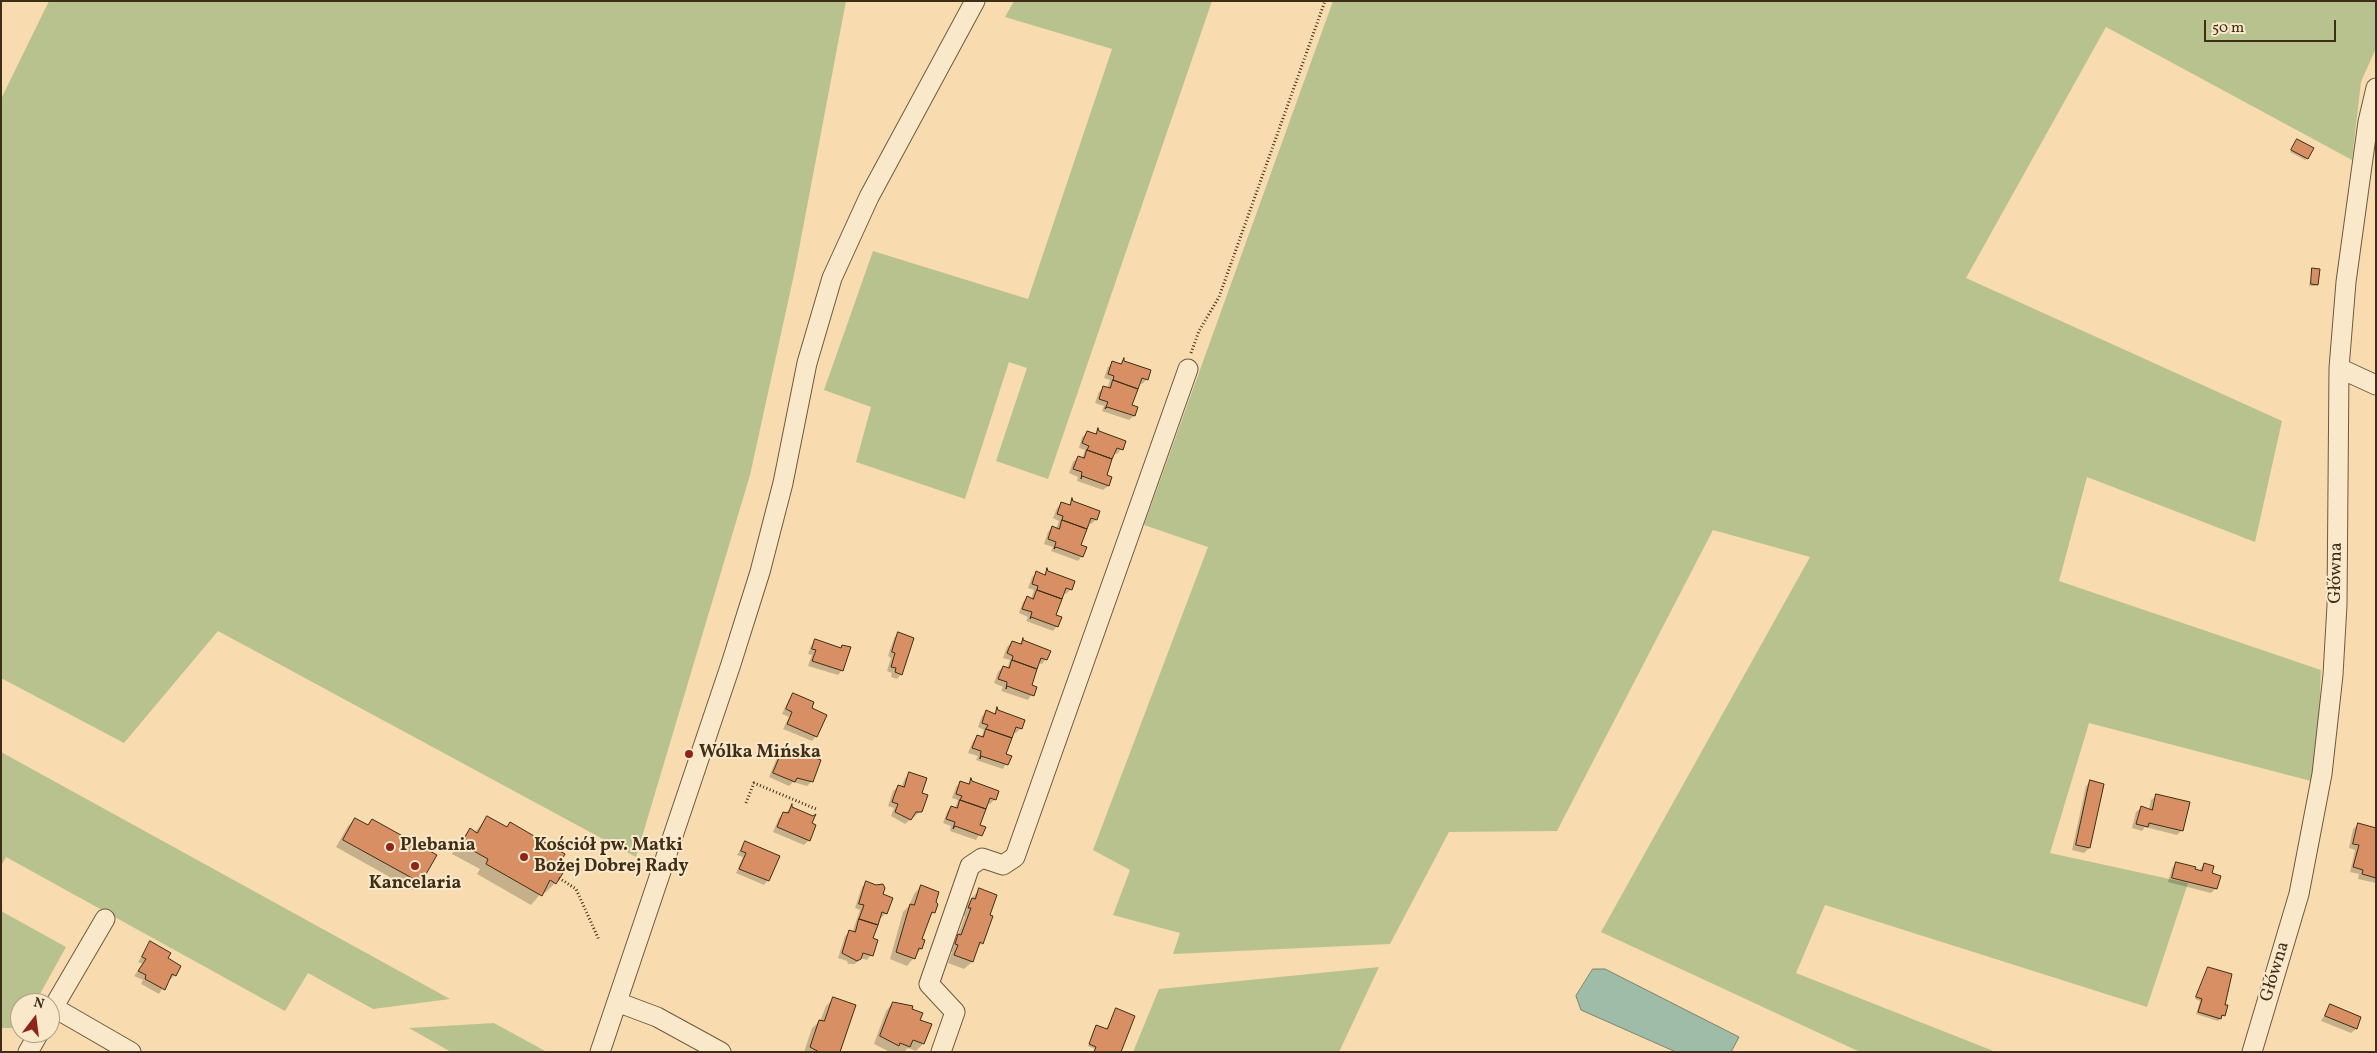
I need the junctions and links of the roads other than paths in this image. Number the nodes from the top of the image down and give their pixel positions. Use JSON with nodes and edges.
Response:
{"nodes":[{"id":1,"x":975,"y":1,"type":"edge"},
{"id":2,"x":2376,"y":88,"type":"edge"},
{"id":3,"x":2339,"y":368,"type":"junction"},
{"id":4,"x":1188,"y":369,"type":"road end"},
{"id":5,"x":2376,"y":385,"type":"edge"},
{"id":6,"x":105,"y":919,"type":"dead end"},
{"id":7,"x":60,"y":996,"type":"edge"},
{"id":8,"x":617,"y":1002,"type":"junction"},
{"id":9,"x":60,"y":1014,"type":"edge"},
{"id":10,"x":131,"y":1052,"type":"edge"},
{"id":11,"x":600,"y":1052,"type":"edge"},
{"id":12,"x":721,"y":1052,"type":"edge"},
{"id":13,"x":941,"y":1052,"type":"edge"},
{"id":14,"x":2252,"y":1052,"type":"edge"}],
"edges":[{"from":1,"to":8,"type":"street"},
{"from":2,"to":3,"type":"street","name":"Główna"},
{"from":3,"to":5,"type":"street"},
{"from":3,"to":14,"type":"street","name":"Główna"},
{"from":4,"to":13,"type":"street"},
{"from":6,"to":7,"type":"street"},
{"from":8,"to":11,"type":"street"},
{"from":8,"to":12,"type":"street"},
{"from":9,"to":10,"type":"street"}]}
